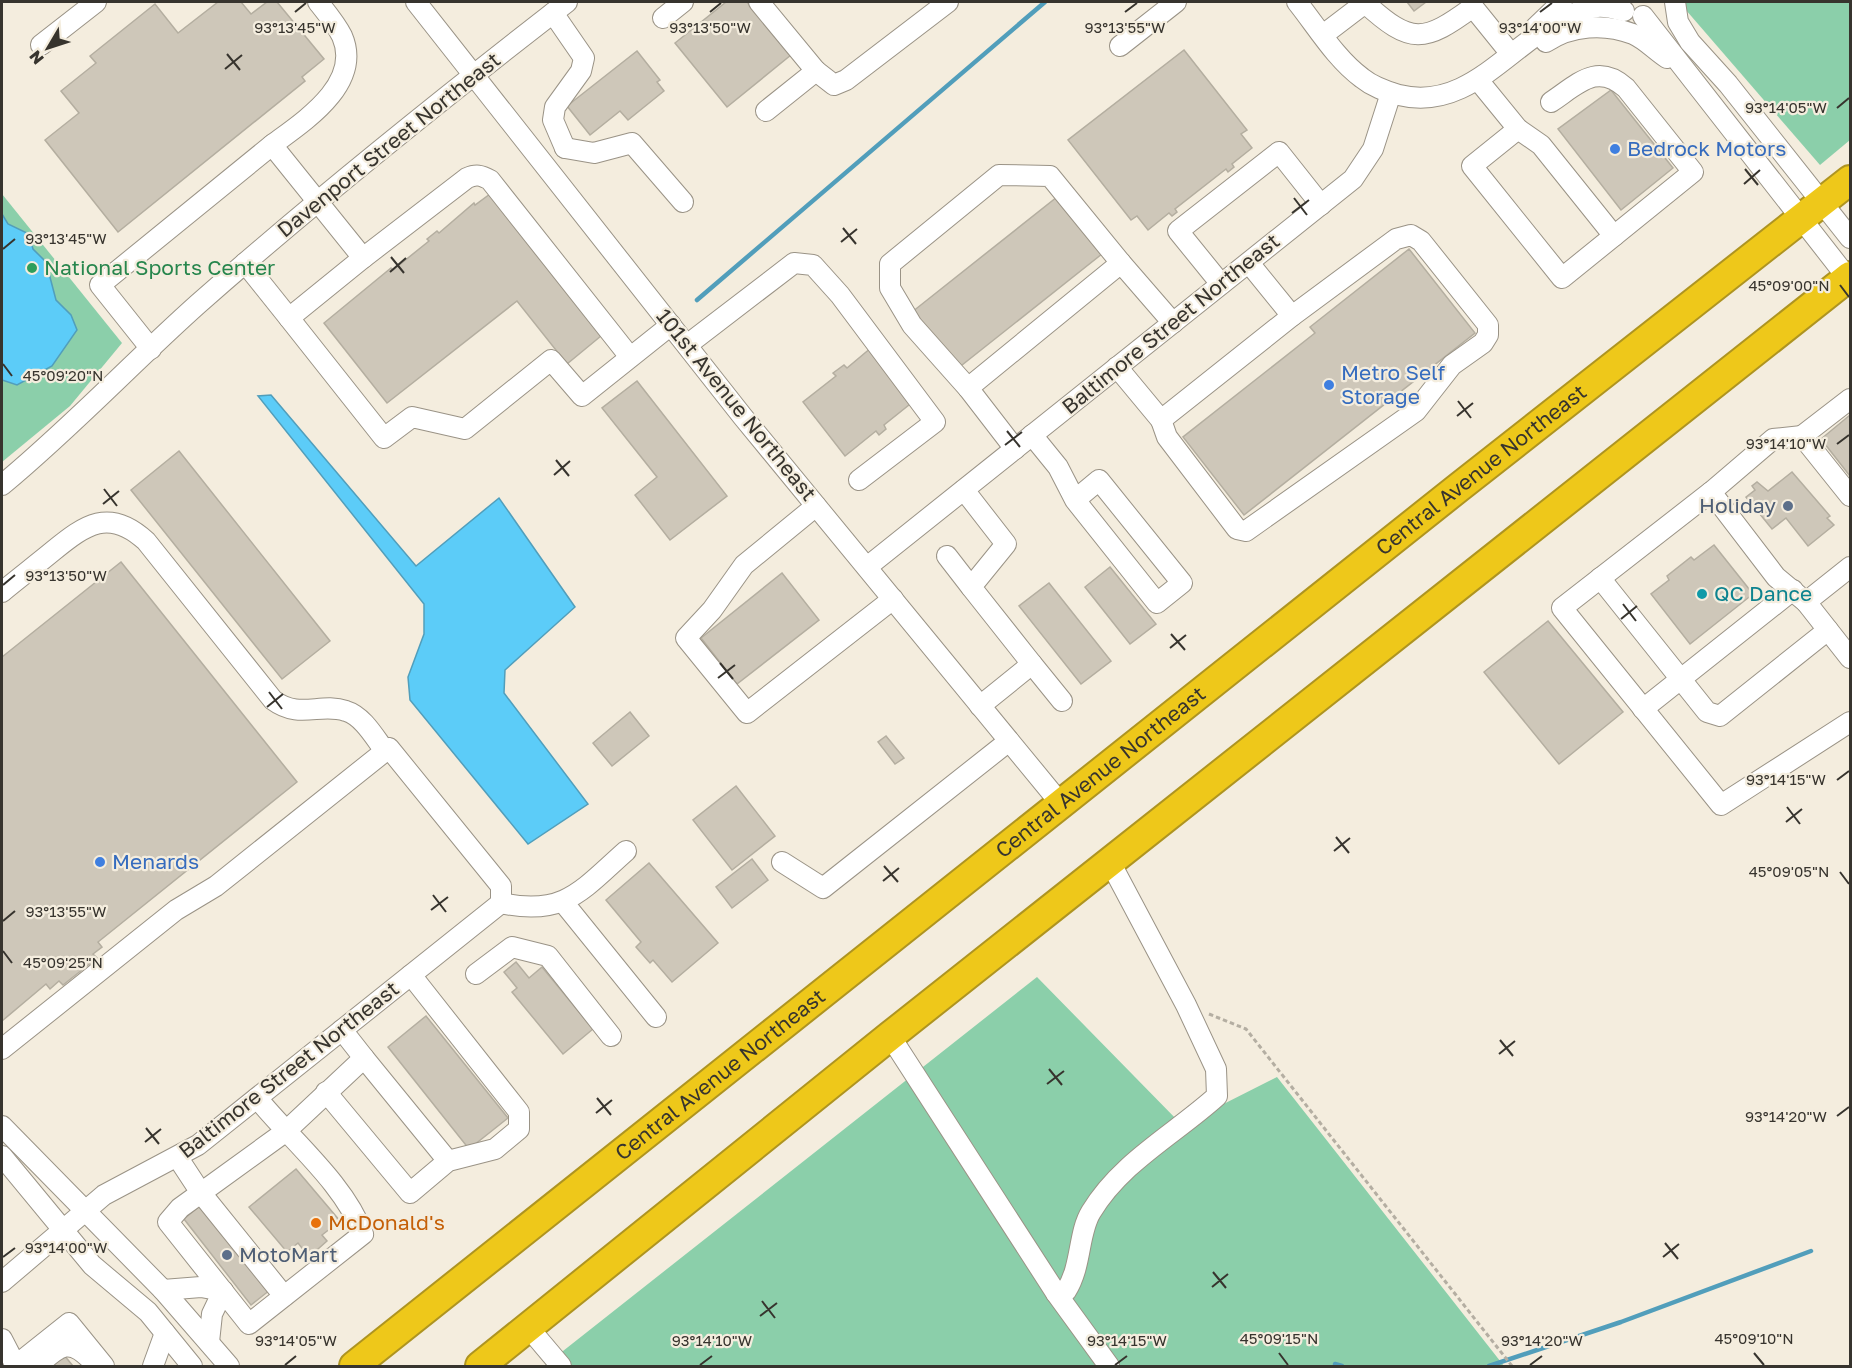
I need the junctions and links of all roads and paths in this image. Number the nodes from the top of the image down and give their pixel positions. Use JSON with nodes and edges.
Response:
{"nodes":[{"id":1,"x":96,"y":2,"type":"edge"},
{"id":2,"x":318,"y":2,"type":"edge"},
{"id":3,"x":416,"y":2,"type":"edge"},
{"id":4,"x":683,"y":2,"type":"edge"},
{"id":5,"x":759,"y":2,"type":"edge"},
{"id":6,"x":948,"y":2,"type":"edge"},
{"id":7,"x":1176,"y":2,"type":"edge"},
{"id":8,"x":1297,"y":2,"type":"edge"},
{"id":9,"x":1562,"y":2,"type":"edge"},
{"id":10,"x":1673,"y":2,"type":"edge"},
{"id":11,"x":560,"y":7,"type":"edge"},
{"id":12,"x":1627,"y":9,"type":"edge"},
{"id":13,"x":663,"y":18,"type":"dead end"},
{"id":14,"x":1323,"y":35,"type":"junction"},
{"id":15,"x":40,"y":45,"type":"dead end"},
{"id":16,"x":1120,"y":46,"type":"dead end"},
{"id":17,"x":1511,"y":54,"type":"junction"},
{"id":18,"x":1680,"y":64,"type":"junction"},
{"id":19,"x":816,"y":71,"type":"junction"},
{"id":20,"x":474,"y":76,"type":"junction"},
{"id":21,"x":1478,"y":80,"type":"junction"},
{"id":22,"x":1391,"y":93,"type":"junction"},
{"id":23,"x":1551,"y":102,"type":"dead end"},
{"id":24,"x":766,"y":111,"type":"dead end"},
{"id":25,"x":1518,"y":129,"type":"junction"},
{"id":26,"x":272,"y":145,"type":"junction"},
{"id":27,"x":565,"y":148,"type":"junction"},
{"id":28,"x":545,"y":165,"type":"junction"},
{"id":29,"x":1851,"y":180,"type":"edge"},
{"id":30,"x":318,"y":202,"type":"junction"},
{"id":31,"x":683,"y":202,"type":"dead end"},
{"id":32,"x":1321,"y":205,"type":"junction"},
{"id":33,"x":1811,"y":211,"type":"junction"},
{"id":34,"x":1614,"y":236,"type":"junction"},
{"id":35,"x":1851,"y":238,"type":"edge"},
{"id":36,"x":363,"y":258,"type":"junction"},
{"id":37,"x":245,"y":263,"type":"junction"},
{"id":38,"x":1121,"y":263,"type":"junction"},
{"id":39,"x":1249,"y":263,"type":"junction"},
{"id":40,"x":1850,"y":278,"type":"edge"},
{"id":41,"x":1221,"y":284,"type":"junction"},
{"id":42,"x":1292,"y":316,"type":"junction"},
{"id":43,"x":289,"y":318,"type":"junction"},
{"id":44,"x":1173,"y":323,"type":"junction"},
{"id":45,"x":671,"y":324,"type":"junction"},
{"id":46,"x":687,"y":345,"type":"junction"},
{"id":47,"x":151,"y":349,"type":"junction"},
{"id":48,"x":630,"y":357,"type":"junction"},
{"id":49,"x":1117,"y":367,"type":"junction"},
{"id":50,"x":968,"y":388,"type":"junction"},
{"id":51,"x":1851,"y":399,"type":"edge"},
{"id":52,"x":1161,"y":420,"type":"junction"},
{"id":53,"x":1032,"y":435,"type":"junction"},
{"id":54,"x":1802,"y":436,"type":"junction"},
{"id":55,"x":1015,"y":449,"type":"junction"},
{"id":56,"x":860,"y":480,"type":"dead end"},
{"id":57,"x":2,"y":485,"type":"edge"},
{"id":58,"x":964,"y":490,"type":"junction"},
{"id":59,"x":1711,"y":492,"type":"junction"},
{"id":60,"x":1851,"y":496,"type":"edge"},
{"id":61,"x":1075,"y":500,"type":"junction"},
{"id":62,"x":816,"y":506,"type":"junction"},
{"id":63,"x":947,"y":556,"type":"dead end"},
{"id":64,"x":867,"y":567,"type":"junction"},
{"id":65,"x":1851,"y":567,"type":"edge"},
{"id":66,"x":1600,"y":578,"type":"junction"},
{"id":67,"x":971,"y":587,"type":"junction"},
{"id":68,"x":2,"y":592,"type":"edge"},
{"id":69,"x":1800,"y":596,"type":"junction"},
{"id":70,"x":893,"y":599,"type":"junction"},
{"id":71,"x":1828,"y":630,"type":"junction"},
{"id":72,"x":1851,"y":658,"type":"edge"},
{"id":73,"x":1032,"y":664,"type":"junction"},
{"id":74,"x":1682,"y":679,"type":"junction"},
{"id":75,"x":1062,"y":701,"type":"dead end"},
{"id":76,"x":980,"y":706,"type":"junction"},
{"id":77,"x":1643,"y":709,"type":"junction"},
{"id":78,"x":1851,"y":722,"type":"edge"},
{"id":79,"x":1009,"y":741,"type":"junction"},
{"id":80,"x":385,"y":751,"type":"junction"},
{"id":81,"x":1061,"y":804,"type":"junction"},
{"id":82,"x":626,"y":851,"type":"dead end"},
{"id":83,"x":782,"y":862,"type":"dead end"},
{"id":84,"x":1110,"y":862,"type":"junction"},
{"id":85,"x":501,"y":895,"type":"junction"},
{"id":86,"x":563,"y":902,"type":"junction"},
{"id":87,"x":411,"y":975,"type":"junction"},
{"id":88,"x":477,"y":975,"type":"dead end"},
{"id":89,"x":1186,"y":1005,"type":"junction"},
{"id":90,"x":656,"y":1017,"type":"dead end"},
{"id":91,"x":342,"y":1030,"type":"junction"},
{"id":92,"x":611,"y":1036,"type":"dead end"},
{"id":93,"x":890,"y":1036,"type":"junction"},
{"id":94,"x":2,"y":1049,"type":"edge"},
{"id":95,"x":364,"y":1058,"type":"junction"},
{"id":96,"x":326,"y":1092,"type":"junction"},
{"id":97,"x":257,"y":1098,"type":"junction"},
{"id":98,"x":2,"y":1126,"type":"edge"},
{"id":99,"x":285,"y":1132,"type":"junction"},
{"id":100,"x":2,"y":1156,"type":"edge"},
{"id":101,"x":178,"y":1158,"type":"junction"},
{"id":102,"x":448,"y":1161,"type":"junction"},
{"id":103,"x":201,"y":1193,"type":"junction"},
{"id":104,"x":85,"y":1212,"type":"junction"},
{"id":105,"x":63,"y":1230,"type":"junction"},
{"id":106,"x":2,"y":1282,"type":"edge"},
{"id":107,"x":163,"y":1290,"type":"junction"},
{"id":108,"x":223,"y":1291,"type":"junction"},
{"id":109,"x":1056,"y":1293,"type":"junction"},
{"id":110,"x":284,"y":1296,"type":"junction"},
{"id":111,"x":528,"y":1327,"type":"junction"},
{"id":112,"x":165,"y":1333,"type":"junction"},
{"id":113,"x":2,"y":1338,"type":"edge"},
{"id":114,"x":210,"y":1342,"type":"junction"},
{"id":115,"x":15,"y":1366,"type":"edge"},
{"id":116,"x":37,"y":1366,"type":"edge"},
{"id":117,"x":102,"y":1366,"type":"edge"},
{"id":118,"x":153,"y":1366,"type":"edge"},
{"id":119,"x":192,"y":1366,"type":"edge"},
{"id":120,"x":229,"y":1366,"type":"edge"},
{"id":121,"x":354,"y":1366,"type":"edge"},
{"id":122,"x":480,"y":1366,"type":"edge"},
{"id":123,"x":561,"y":1366,"type":"edge"},
{"id":124,"x":1109,"y":1366,"type":"edge"},
{"id":125,"x":1512,"y":1366,"type":"edge"}],
"edges":[{"from":1,"to":15,"type":"street"},
{"from":2,"to":26,"type":"street"},
{"from":3,"to":20,"type":"street","name":"101st Avenue Northeast"},
{"from":4,"to":13,"type":"street"},
{"from":5,"to":19,"type":"street"},
{"from":6,"to":19,"type":"street"},
{"from":7,"to":16,"type":"street"},
{"from":8,"to":14,"type":"street"},
{"from":9,"to":17,"type":"street"},
{"from":10,"to":12,"type":"street"},
{"from":10,"to":33,"type":"street"},
{"from":11,"to":20,"type":"street","name":"Davenport Street Northeast"},
{"from":11,"to":27,"type":"street"},
{"from":12,"to":17,"type":"street"},
{"from":12,"to":18,"type":"street"},
{"from":14,"to":17,"type":"street"},
{"from":14,"to":22,"type":"street"},
{"from":17,"to":18,"type":"street"},
{"from":17,"to":21,"type":"street"},
{"from":18,"to":33,"type":"street"},
{"from":19,"to":24,"type":"street"},
{"from":20,"to":28,"type":"street","name":"101st Avenue Northeast"},
{"from":20,"to":30,"type":"street","name":"Davenport Street Northeast"},
{"from":21,"to":22,"type":"street"},
{"from":21,"to":25,"type":"street"},
{"from":22,"to":32,"type":"street","name":"Baltimore Street Northeast"},
{"from":23,"to":34,"type":"street"},
{"from":25,"to":34,"type":"street"},
{"from":25,"to":34,"type":"street"},
{"from":26,"to":30,"type":"street"},
{"from":26,"to":47,"type":"street"},
{"from":27,"to":28,"type":"street"},
{"from":27,"to":31,"type":"street"},
{"from":28,"to":45,"type":"street","name":"101st Avenue Northeast"},
{"from":29,"to":33,"type":"highway","name":"Central Avenue Northeast"},
{"from":30,"to":36,"type":"street"},
{"from":30,"to":37,"type":"street","name":"Davenport Street Northeast"},
{"from":32,"to":39,"type":"street","name":"Baltimore Street Northeast"},
{"from":32,"to":41,"type":"street"},
{"from":33,"to":35,"type":"street"},
{"from":33,"to":40,"type":"street"},
{"from":33,"to":81,"type":"highway","name":"Central Avenue Northeast"},
{"from":36,"to":43,"type":"street"},
{"from":36,"to":48,"type":"street"},
{"from":37,"to":43,"type":"street"},
{"from":37,"to":47,"type":"street","name":"Davenport Street Northeast"},
{"from":38,"to":44,"type":"street"},
{"from":38,"to":50,"type":"street"},
{"from":38,"to":50,"type":"street"},
{"from":39,"to":41,"type":"street","name":"Baltimore Street Northeast"},
{"from":39,"to":42,"type":"street"},
{"from":40,"to":84,"type":"highway"},
{"from":41,"to":44,"type":"street","name":"Baltimore Street Northeast"},
{"from":42,"to":52,"type":"street"},
{"from":42,"to":52,"type":"street"},
{"from":43,"to":48,"type":"street"},
{"from":44,"to":49,"type":"street","name":"Baltimore Street Northeast"},
{"from":45,"to":46,"type":"street","name":"101st Avenue Northeast"},
{"from":45,"to":48,"type":"street"},
{"from":46,"to":56,"type":"street"},
{"from":46,"to":62,"type":"street","name":"101st Avenue Northeast"},
{"from":47,"to":57,"type":"street","name":"Davenport Street Northeast"},
{"from":49,"to":52,"type":"street"},
{"from":49,"to":53,"type":"street","name":"Baltimore Street Northeast"},
{"from":50,"to":55,"type":"street"},
{"from":51,"to":54,"type":"street"},
{"from":53,"to":55,"type":"street","name":"Baltimore Street Northeast"},
{"from":53,"to":61,"type":"street"},
{"from":54,"to":59,"type":"street"},
{"from":54,"to":60,"type":"street"},
{"from":55,"to":58,"type":"street","name":"Baltimore Street Northeast"},
{"from":58,"to":64,"type":"street","name":"Baltimore Street Northeast"},
{"from":58,"to":67,"type":"street"},
{"from":59,"to":66,"type":"street"},
{"from":59,"to":69,"type":"street"},
{"from":61,"to":61,"type":"street"},
{"from":62,"to":64,"type":"street","name":"101st Avenue Northeast"},
{"from":62,"to":70,"type":"street"},
{"from":63,"to":67,"type":"street"},
{"from":64,"to":70,"type":"street","name":"101st Avenue Northeast"},
{"from":65,"to":69,"type":"street"},
{"from":66,"to":74,"type":"street"},
{"from":66,"to":77,"type":"street"},
{"from":67,"to":73,"type":"street"},
{"from":68,"to":80,"type":"street"},
{"from":69,"to":71,"type":"street"},
{"from":69,"to":74,"type":"street"},
{"from":70,"to":76,"type":"street","name":"101st Avenue Northeast"},
{"from":71,"to":72,"type":"street"},
{"from":71,"to":74,"type":"street"},
{"from":73,"to":75,"type":"street"},
{"from":73,"to":76,"type":"street"},
{"from":74,"to":77,"type":"street"},
{"from":76,"to":79,"type":"street","name":"101st Avenue Northeast"},
{"from":77,"to":78,"type":"street"},
{"from":79,"to":81,"type":"street","name":"101st Avenue Northeast"},
{"from":79,"to":83,"type":"street"},
{"from":80,"to":85,"type":"street"},
{"from":80,"to":94,"type":"street"},
{"from":81,"to":121,"type":"highway","name":"Central Avenue Northeast"},
{"from":82,"to":86,"type":"street"},
{"from":84,"to":89,"type":"street"},
{"from":84,"to":93,"type":"highway"},
{"from":85,"to":86,"type":"street"},
{"from":85,"to":87,"type":"street","name":"Baltimore Street Northeast"},
{"from":86,"to":90,"type":"street"},
{"from":87,"to":91,"type":"street","name":"Baltimore Street Northeast"},
{"from":87,"to":102,"type":"street"},
{"from":88,"to":92,"type":"street"},
{"from":89,"to":109,"type":"street"},
{"from":89,"to":125,"type":"path"},
{"from":91,"to":95,"type":"street"},
{"from":91,"to":97,"type":"street","name":"Baltimore Street Northeast"},
{"from":93,"to":109,"type":"street"},
{"from":93,"to":111,"type":"highway"},
{"from":95,"to":96,"type":"street"},
{"from":95,"to":102,"type":"street"},
{"from":96,"to":99,"type":"street"},
{"from":96,"to":102,"type":"street"},
{"from":97,"to":99,"type":"street"},
{"from":97,"to":101,"type":"street","name":"Baltimore Street Northeast"},
{"from":98,"to":104,"type":"street"},
{"from":99,"to":103,"type":"street"},
{"from":99,"to":110,"type":"street"},
{"from":100,"to":105,"type":"street"},
{"from":101,"to":103,"type":"street"},
{"from":101,"to":104,"type":"street","name":"Baltimore Street Northeast"},
{"from":103,"to":108,"type":"street"},
{"from":103,"to":110,"type":"street"},
{"from":104,"to":105,"type":"street","name":"Baltimore Street Northeast"},
{"from":104,"to":107,"type":"street"},
{"from":105,"to":106,"type":"street","name":"Baltimore Street Northeast"},
{"from":105,"to":112,"type":"street"},
{"from":107,"to":108,"type":"street"},
{"from":107,"to":114,"type":"street"},
{"from":108,"to":110,"type":"street"},
{"from":108,"to":114,"type":"street"},
{"from":109,"to":124,"type":"street"},
{"from":111,"to":122,"type":"highway"},
{"from":111,"to":123,"type":"street"},
{"from":112,"to":118,"type":"street"},
{"from":112,"to":119,"type":"street"},
{"from":113,"to":115,"type":"street"},
{"from":114,"to":120,"type":"street"},
{"from":115,"to":117,"type":"street"},
{"from":116,"to":117,"type":"street"}]}
